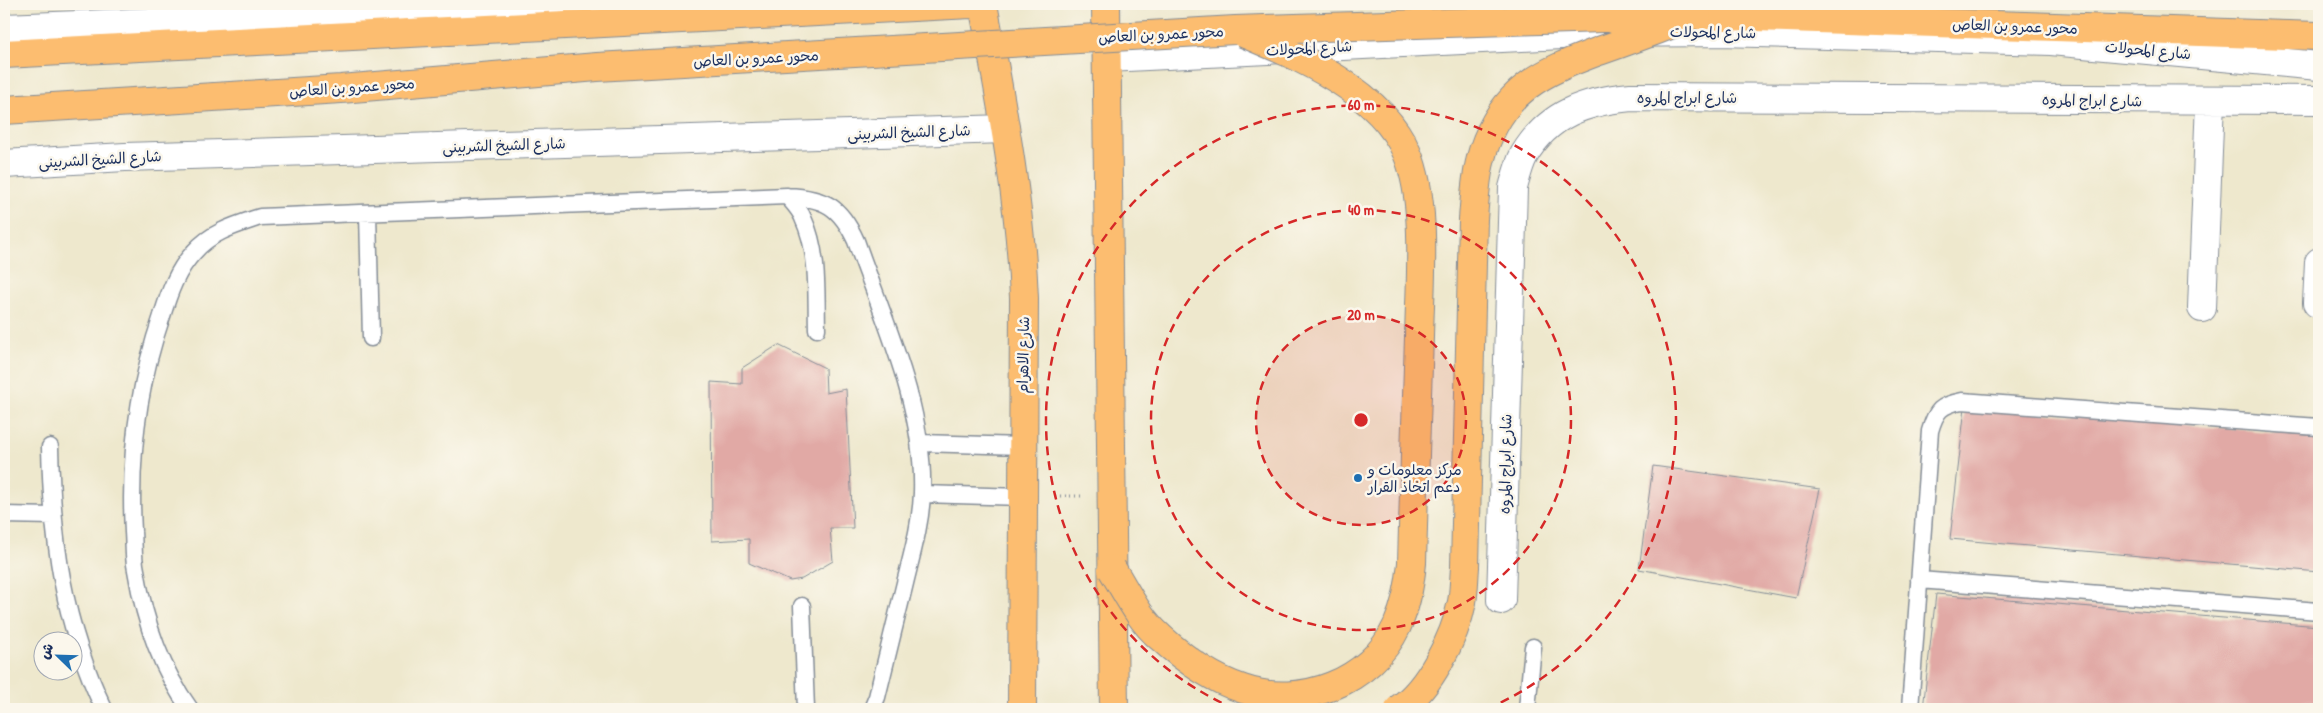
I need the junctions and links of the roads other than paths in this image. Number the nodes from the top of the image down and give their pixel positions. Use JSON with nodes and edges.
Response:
{"nodes":[{"id":1,"x":603,"y":4,"type":"edge"},
{"id":2,"x":971,"y":4,"type":"edge"},
{"id":3,"x":984,"y":4,"type":"edge"},
{"id":4,"x":1106,"y":4,"type":"edge"},
{"id":5,"x":558,"y":5,"type":"edge"},
{"id":6,"x":1697,"y":15,"type":"junction"},
{"id":7,"x":4,"y":28,"type":"edge"},
{"id":8,"x":1235,"y":30,"type":"junction"},
{"id":9,"x":2319,"y":36,"type":"edge"},
{"id":10,"x":4,"y":54,"type":"edge"},
{"id":11,"x":1107,"y":58,"type":"junction"},
{"id":12,"x":2319,"y":66,"type":"edge"},
{"id":13,"x":2210,"y":100,"type":"junction"},
{"id":14,"x":2319,"y":100,"type":"edge"},
{"id":15,"x":4,"y":110,"type":"edge"},
{"id":16,"x":1005,"y":129,"type":"junction"},
{"id":17,"x":4,"y":164,"type":"edge"},
{"id":18,"x":788,"y":196,"type":"junction"},
{"id":19,"x":368,"y":213,"type":"junction"},
{"id":20,"x":2319,"y":262,"type":"edge"},
{"id":21,"x":2317,"y":303,"type":"dead end"},
{"id":22,"x":2202,"y":308,"type":"dead end"},
{"id":23,"x":817,"y":329,"type":"dead end"},
{"id":24,"x":371,"y":338,"type":"dead end"},
{"id":25,"x":2319,"y":427,"type":"edge"},
{"id":26,"x":920,"y":443,"type":"junction"},
{"id":27,"x":1022,"y":446,"type":"junction"},
{"id":28,"x":50,"y":447,"type":"dead end"},
{"id":29,"x":922,"y":494,"type":"junction"},
{"id":30,"x":1022,"y":497,"type":"junction"},
{"id":31,"x":4,"y":515,"type":"edge"},
{"id":32,"x":53,"y":516,"type":"junction"},
{"id":33,"x":1112,"y":569,"type":"junction"},
{"id":34,"x":1919,"y":580,"type":"junction"},
{"id":35,"x":1501,"y":600,"type":"dead end"},
{"id":36,"x":802,"y":606,"type":"dead end"},
{"id":37,"x":2319,"y":611,"type":"edge"},
{"id":38,"x":1533,"y":647,"type":"dead end"},
{"id":39,"x":104,"y":709,"type":"edge"},
{"id":40,"x":190,"y":709,"type":"edge"},
{"id":41,"x":806,"y":709,"type":"edge"},
{"id":42,"x":872,"y":709,"type":"edge"},
{"id":43,"x":1022,"y":709,"type":"edge"},
{"id":44,"x":1114,"y":709,"type":"edge"},
{"id":45,"x":1399,"y":709,"type":"edge"},
{"id":46,"x":1527,"y":709,"type":"edge"},
{"id":47,"x":1910,"y":709,"type":"edge"}],
"edges":[{"from":1,"to":5,"type":"street"},
{"from":2,"to":10,"type":"main road"},
{"from":3,"to":16,"type":"main road","name":"شارع الاهرام"},
{"from":4,"to":11,"type":"main road"},
{"from":5,"to":7,"type":"street"},
{"from":6,"to":8,"type":"main road","name":"محور عمرو بن العاص","bridge":true},
{"from":6,"to":9,"type":"main road","name":"محور عمرو بن العاص"},
{"from":6,"to":45,"type":"main road","bridge":true},
{"from":8,"to":15,"type":"main road","name":"محور عمرو بن العاص","bridge":true},
{"from":8,"to":33,"type":"main road","bridge":true},
{"from":11,"to":12,"type":"street","name":"شارع المحولات"},
{"from":11,"to":33,"type":"main road"},
{"from":13,"to":14,"type":"street","name":"شارع ابراج المروه"},
{"from":13,"to":22,"type":"street"},
{"from":13,"to":35,"type":"street","name":"شارع ابراج المروه"},
{"from":16,"to":17,"type":"street","name":"شارع الشيخ الشربينى"},
{"from":16,"to":27,"type":"main road","name":"شارع الاهرام"},
{"from":18,"to":19,"type":"lane"},
{"from":18,"to":23,"type":"lane"},
{"from":18,"to":26,"type":"lane"},
{"from":19,"to":24,"type":"lane"},
{"from":19,"to":40,"type":"lane"},
{"from":20,"to":21,"type":"street"},
{"from":25,"to":34,"type":"lane"},
{"from":26,"to":27,"type":"lane"},
{"from":26,"to":29,"type":"lane"},
{"from":27,"to":30,"type":"main road","name":"شارع الاهرام"},
{"from":28,"to":32,"type":"lane"},
{"from":29,"to":30,"type":"lane"},
{"from":29,"to":42,"type":"lane"},
{"from":30,"to":43,"type":"main road","name":"شارع الاهرام"},
{"from":31,"to":32,"type":"lane"},
{"from":32,"to":39,"type":"lane"},
{"from":33,"to":44,"type":"main road"},
{"from":34,"to":37,"type":"lane"},
{"from":34,"to":47,"type":"lane"},
{"from":36,"to":41,"type":"lane"},
{"from":38,"to":46,"type":"lane"}]}
